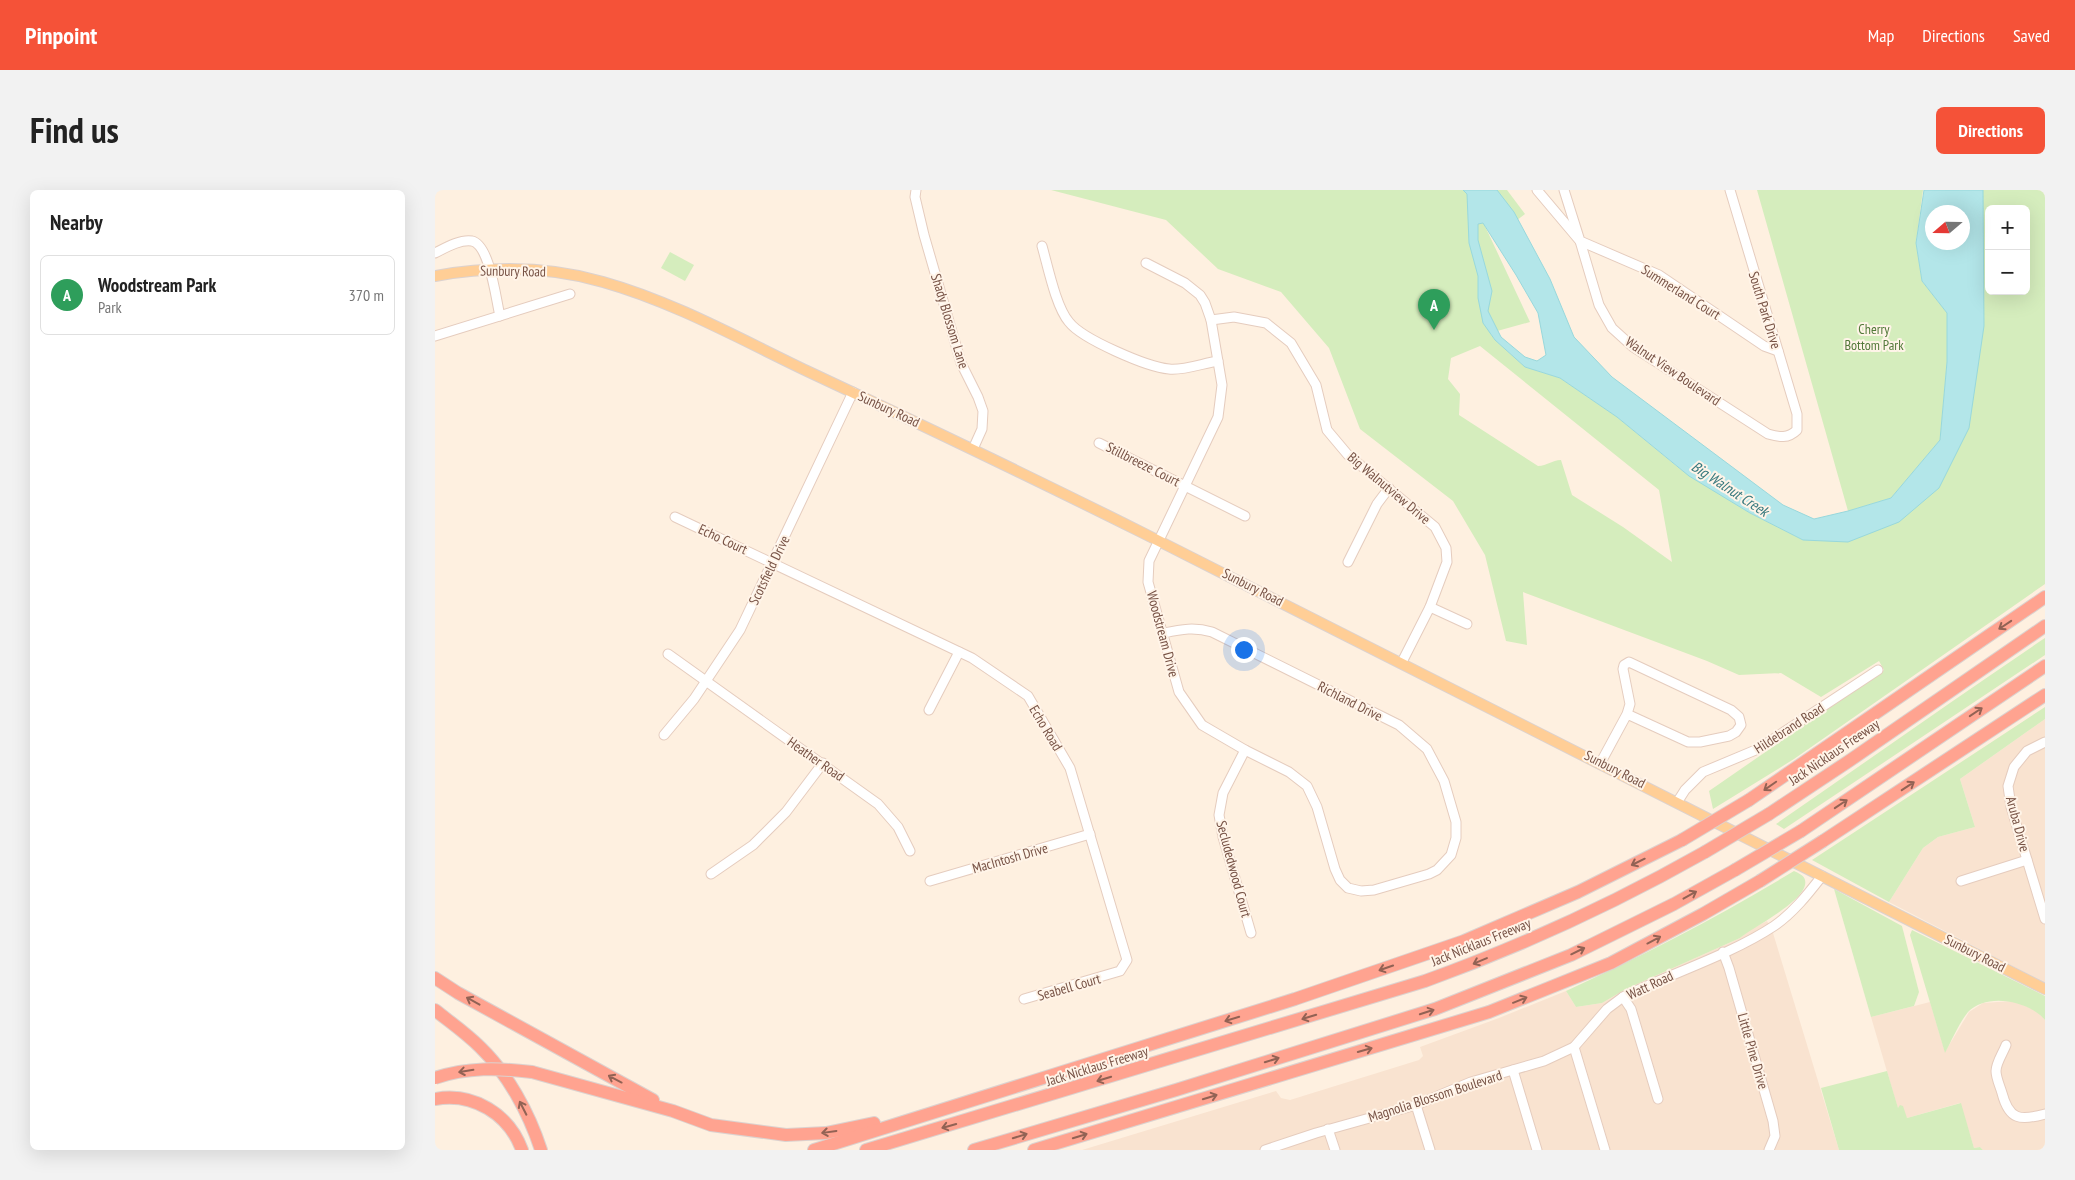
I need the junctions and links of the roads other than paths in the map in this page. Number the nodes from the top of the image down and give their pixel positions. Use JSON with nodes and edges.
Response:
{"nodes":[{"id":1,"x":916,"y":190,"type":"edge"},
{"id":2,"x":1537,"y":190,"type":"edge"},
{"id":3,"x":1564,"y":190,"type":"edge"},
{"id":4,"x":1730,"y":190,"type":"edge"},
{"id":5,"x":1580,"y":241,"type":"junction"},
{"id":6,"x":1042,"y":246,"type":"dead end"},
{"id":7,"x":435,"y":253,"type":"edge"},
{"id":8,"x":1146,"y":263,"type":"dead end"},
{"id":9,"x":490,"y":269,"type":"junction"},
{"id":10,"x":435,"y":276,"type":"edge"},
{"id":11,"x":570,"y":294,"type":"dead end"},
{"id":12,"x":500,"y":316,"type":"junction"},
{"id":13,"x":1211,"y":320,"type":"junction"},
{"id":14,"x":435,"y":336,"type":"edge"},
{"id":15,"x":1778,"y":351,"type":"junction"},
{"id":16,"x":1218,"y":361,"type":"junction"},
{"id":17,"x":853,"y":392,"type":"junction"},
{"id":18,"x":1797,"y":430,"type":"joint"},
{"id":19,"x":1099,"y":443,"type":"dead end"},
{"id":20,"x":973,"y":449,"type":"junction"},
{"id":21,"x":1186,"y":486,"type":"junction"},
{"id":22,"x":1389,"y":488,"type":"junction"},
{"id":23,"x":1245,"y":516,"type":"dead end"},
{"id":24,"x":675,"y":517,"type":"dead end"},
{"id":25,"x":1158,"y":541,"type":"junction"},
{"id":26,"x":772,"y":562,"type":"junction"},
{"id":27,"x":1348,"y":562,"type":"dead end"},
{"id":28,"x":2045,"y":597,"type":"edge"},
{"id":29,"x":1430,"y":608,"type":"junction"},
{"id":30,"x":1467,"y":624,"type":"dead end"},
{"id":31,"x":2045,"y":626,"type":"edge"},
{"id":32,"x":1164,"y":633,"type":"junction"},
{"id":33,"x":959,"y":652,"type":"junction"},
{"id":34,"x":668,"y":654,"type":"dead end"},
{"id":35,"x":1402,"y":662,"type":"junction"},
{"id":36,"x":2045,"y":666,"type":"edge"},
{"id":37,"x":1878,"y":670,"type":"dead end"},
{"id":38,"x":707,"y":681,"type":"junction"},
{"id":39,"x":2045,"y":695,"type":"edge"},
{"id":40,"x":929,"y":710,"type":"dead end"},
{"id":41,"x":1627,"y":714,"type":"junction"},
{"id":42,"x":664,"y":734,"type":"dead end"},
{"id":43,"x":2045,"y":742,"type":"edge"},
{"id":44,"x":1245,"y":750,"type":"junction"},
{"id":45,"x":1601,"y":762,"type":"junction"},
{"id":46,"x":823,"y":763,"type":"junction"},
{"id":47,"x":1678,"y":801,"type":"junction"},
{"id":48,"x":1090,"y":834,"type":"junction"},
{"id":49,"x":910,"y":851,"type":"dead end"},
{"id":50,"x":2027,"y":860,"type":"junction"},
{"id":51,"x":711,"y":874,"type":"dead end"},
{"id":52,"x":1822,"y":876,"type":"junction"},
{"id":53,"x":930,"y":881,"type":"dead end"},
{"id":54,"x":1961,"y":881,"type":"dead end"},
{"id":55,"x":1349,"y":888,"type":"joint"},
{"id":56,"x":2045,"y":919,"type":"edge"},
{"id":57,"x":1251,"y":933,"type":"dead end"},
{"id":58,"x":1723,"y":952,"type":"junction"},
{"id":59,"x":1114,"y":974,"type":"joint"},
{"id":60,"x":435,"y":978,"type":"edge"},
{"id":61,"x":2045,"y":989,"type":"edge"},
{"id":62,"x":1623,"y":997,"type":"junction"},
{"id":63,"x":1025,"y":1000,"type":"dead end"},
{"id":64,"x":435,"y":1010,"type":"edge"},
{"id":65,"x":2006,"y":1045,"type":"dead end"},
{"id":66,"x":1574,"y":1048,"type":"junction"},
{"id":67,"x":1513,"y":1070,"type":"junction"},
{"id":68,"x":435,"y":1078,"type":"edge"},
{"id":69,"x":1029,"y":1082,"type":"junction"},
{"id":70,"x":435,"y":1099,"type":"edge"},
{"id":71,"x":1658,"y":1099,"type":"dead end"},
{"id":72,"x":1416,"y":1105,"type":"junction"},
{"id":73,"x":673,"y":1111,"type":"junction"},
{"id":74,"x":2045,"y":1114,"type":"edge"},
{"id":75,"x":1329,"y":1129,"type":"junction"},
{"id":76,"x":522,"y":1150,"type":"edge"},
{"id":77,"x":541,"y":1150,"type":"edge"},
{"id":78,"x":813,"y":1150,"type":"edge"},
{"id":79,"x":866,"y":1150,"type":"edge"},
{"id":80,"x":974,"y":1150,"type":"edge"},
{"id":81,"x":1034,"y":1150,"type":"edge"},
{"id":82,"x":1265,"y":1150,"type":"edge"},
{"id":83,"x":1335,"y":1150,"type":"edge"},
{"id":84,"x":1430,"y":1150,"type":"edge"},
{"id":85,"x":1537,"y":1150,"type":"edge"},
{"id":86,"x":1605,"y":1150,"type":"edge"},
{"id":87,"x":1769,"y":1150,"type":"edge"}],
"edges":[{"from":1,"to":20,"type":"street","name":"Shady Blossom Lane"},
{"from":2,"to":5,"type":"street","name":"Walnut View Boulevard"},
{"from":3,"to":5,"type":"street"},
{"from":4,"to":15,"type":"street","name":"South Park Drive"},
{"from":5,"to":15,"type":"street","name":"Summerland Court"},
{"from":5,"to":18,"type":"street","name":"Walnut View Boulevard"},
{"from":6,"to":16,"type":"street"},
{"from":7,"to":9,"type":"street"},
{"from":8,"to":13,"type":"street","name":"Woodstream Drive"},
{"from":9,"to":10,"type":"main road","name":"Sunbury Road"},
{"from":9,"to":12,"type":"street"},
{"from":9,"to":17,"type":"main road","name":"Sunbury Road"},
{"from":11,"to":12,"type":"street"},
{"from":12,"to":14,"type":"street"},
{"from":13,"to":16,"type":"street","name":"Woodstream Drive"},
{"from":13,"to":22,"type":"street","name":"Big Walnutview Drive"},
{"from":15,"to":18,"type":"street","name":"South Park Drive"},
{"from":16,"to":21,"type":"street","name":"Woodstream Drive"},
{"from":17,"to":20,"type":"main road","name":"Sunbury Road"},
{"from":17,"to":26,"type":"street","name":"Scotsfield Drive"},
{"from":19,"to":21,"type":"street","name":"Stillbreeze Court"},
{"from":20,"to":25,"type":"main road","name":"Sunbury Road"},
{"from":21,"to":23,"type":"street","name":"Stillbreeze Court"},
{"from":21,"to":25,"type":"street","name":"Woodstream Drive"},
{"from":22,"to":27,"type":"street"},
{"from":22,"to":29,"type":"street","name":"Big Walnutview Drive"},
{"from":24,"to":26,"type":"street","name":"Echo Court"},
{"from":25,"to":32,"type":"street","name":"Woodstream Drive"},
{"from":25,"to":35,"type":"main road","name":"Sunbury Road"},
{"from":26,"to":33,"type":"street","name":"Echo Road"},
{"from":26,"to":38,"type":"street","name":"Scotsfield Drive"},
{"from":28,"to":69,"type":"highway","one_way":true,"bridge":true},
{"from":29,"to":30,"type":"street"},
{"from":29,"to":35,"type":"street","name":"Big Walnutview Drive"},
{"from":31,"to":79,"type":"highway","name":"Jack Nicklaus Freeway","one_way":true,"bridge":true},
{"from":32,"to":44,"type":"street","name":"Woodstream Drive"},
{"from":32,"to":55,"type":"street","name":"Richland Drive"},
{"from":33,"to":40,"type":"street"},
{"from":33,"to":48,"type":"street","name":"Echo Road"},
{"from":34,"to":38,"type":"street","name":"Heather Road"},
{"from":35,"to":45,"type":"main road","name":"Sunbury Road"},
{"from":80,"to":36,"type":"highway","one_way":true,"bridge":true},
{"from":37,"to":47,"type":"street","name":"Hildebrand Road"},
{"from":38,"to":42,"type":"street","name":"Scotsfield Drive"},
{"from":38,"to":46,"type":"street","name":"Heather Road"},
{"from":81,"to":39,"type":"highway","one_way":true,"bridge":true},
{"from":41,"to":41,"type":"street"},
{"from":41,"to":45,"type":"street"},
{"from":43,"to":50,"type":"street","name":"Aruba Drive"},
{"from":44,"to":55,"type":"street","name":"Woodstream Drive"},
{"from":44,"to":57,"type":"street","name":"Secludedwood Court"},
{"from":45,"to":47,"type":"main road","name":"Sunbury Road"},
{"from":46,"to":49,"type":"street","name":"Heather Road"},
{"from":46,"to":51,"type":"street"},
{"from":47,"to":52,"type":"main road","name":"Sunbury Road"},
{"from":48,"to":53,"type":"street","name":"MacIntosh Drive"},
{"from":48,"to":59,"type":"street","name":"Echo Road"},
{"from":50,"to":54,"type":"street"},
{"from":50,"to":56,"type":"street","name":"Aruba Drive"},
{"from":52,"to":58,"type":"street","name":"Watt Road"},
{"from":52,"to":61,"type":"main road","name":"Sunbury Road"},
{"from":58,"to":62,"type":"street","name":"Watt Road"},
{"from":58,"to":87,"type":"street","name":"Little Pine Drive"},
{"from":59,"to":63,"type":"street","name":"Seabell Court"},
{"from":73,"to":60,"type":"highway","one_way":true},
{"from":62,"to":66,"type":"street","name":"Watt Road"},
{"from":62,"to":71,"type":"street"},
{"from":77,"to":64,"type":"highway","one_way":true},
{"from":65,"to":74,"type":"street"},
{"from":66,"to":67,"type":"street","name":"Magnolia Blossom Boulevard"},
{"from":66,"to":86,"type":"street"},
{"from":67,"to":72,"type":"street","name":"Magnolia Blossom Boulevard"},
{"from":67,"to":85,"type":"street"},
{"from":73,"to":68,"type":"highway","one_way":true,"bridge":true},
{"from":69,"to":73,"type":"highway","one_way":true},
{"from":69,"to":78,"type":"highway"},
{"from":70,"to":76,"type":"highway"},
{"from":72,"to":75,"type":"street","name":"Magnolia Blossom Boulevard"},
{"from":72,"to":84,"type":"street"},
{"from":75,"to":82,"type":"street","name":"Magnolia Blossom Boulevard"},
{"from":75,"to":83,"type":"street"}]}
